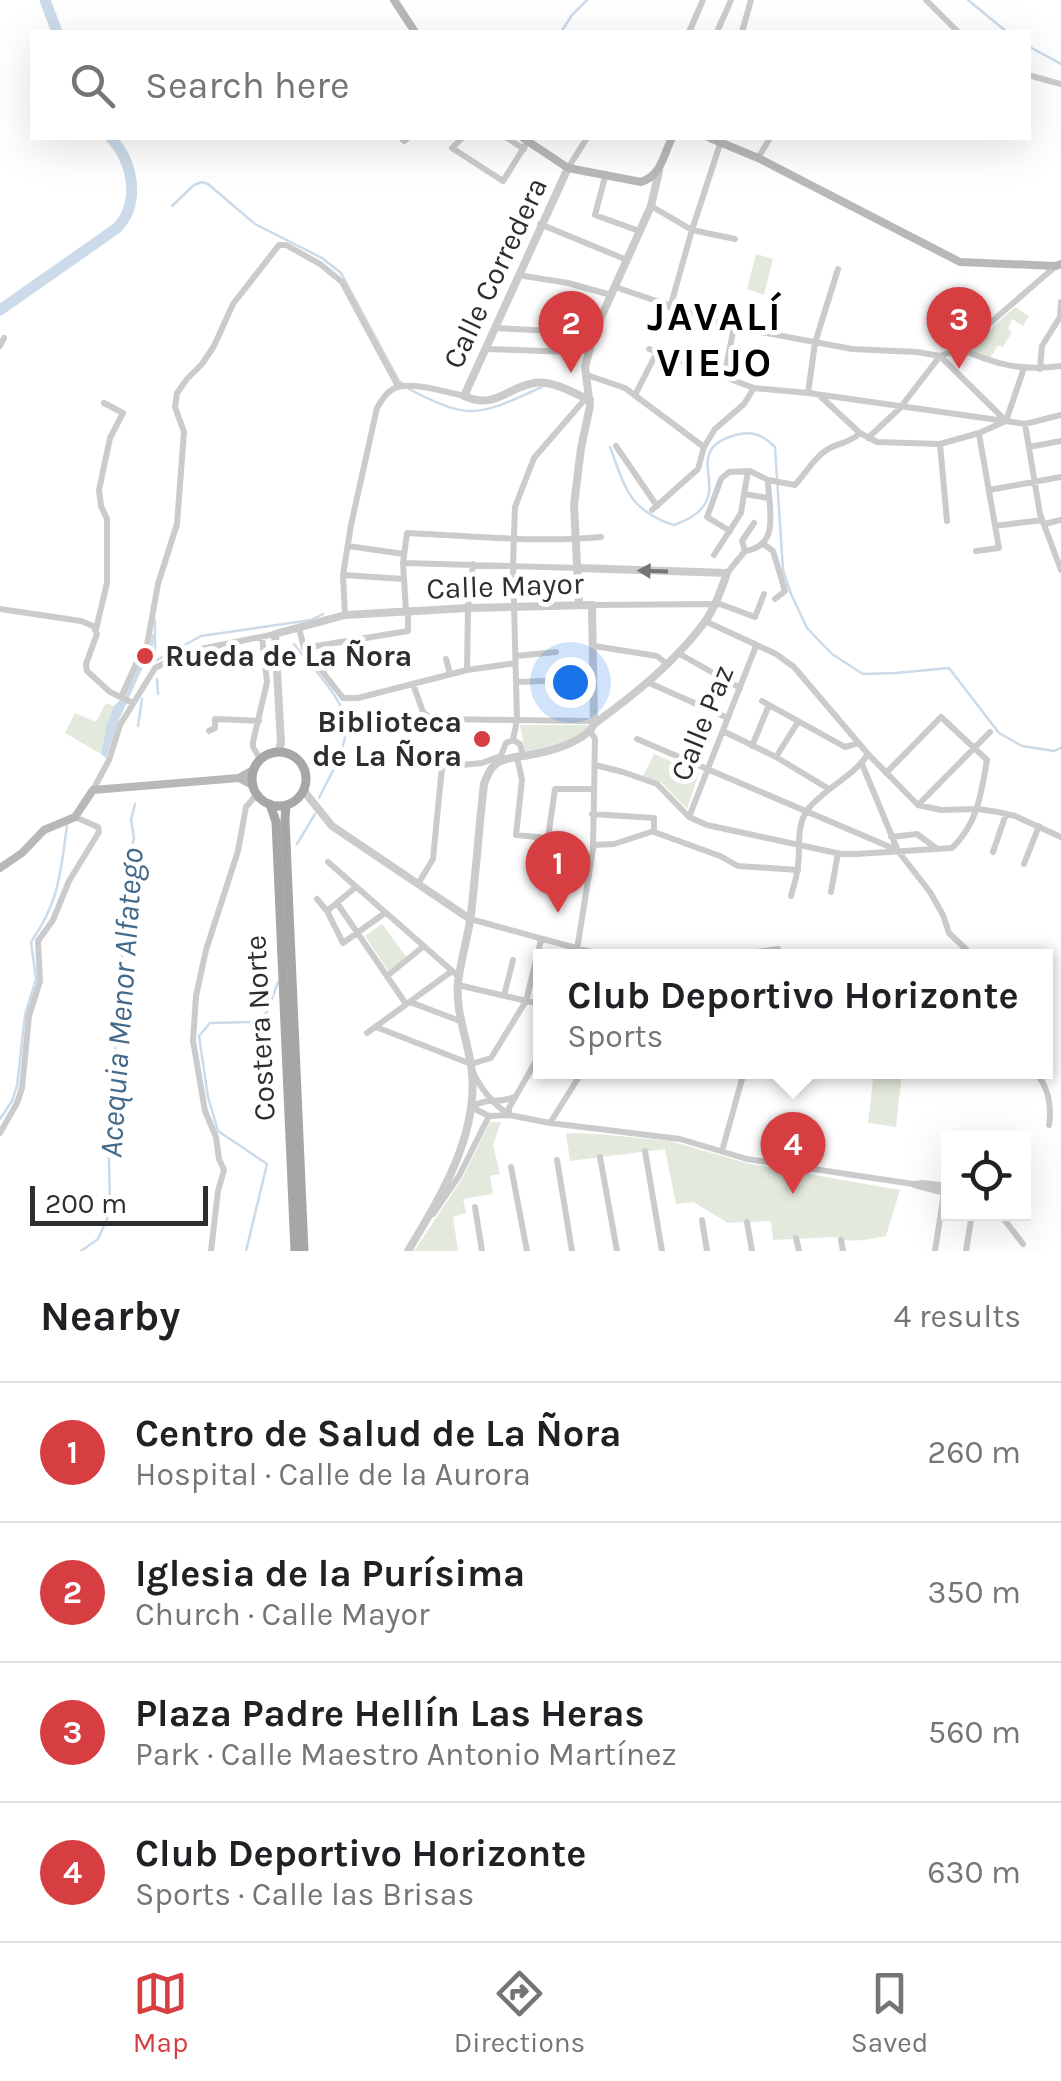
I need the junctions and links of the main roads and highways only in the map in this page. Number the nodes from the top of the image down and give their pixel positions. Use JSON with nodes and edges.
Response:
{"nodes":[{"id":1,"x":394,"y":0,"type":"edge"},
{"id":2,"x":414,"y":30,"type":"edge"},
{"id":3,"x":671,"y":140,"type":"edge"},
{"id":4,"x":719,"y":140,"type":"edge"},
{"id":5,"x":525,"y":142,"type":"edge"},
{"id":6,"x":1058,"y":265,"type":"edge"},
{"id":7,"x":253,"y":770,"type":"junction"},
{"id":8,"x":238,"y":778,"type":"junction"},
{"id":9,"x":255,"y":790,"type":"junction"},
{"id":10,"x":270,"y":804,"type":"junction"},
{"id":11,"x":286,"y":804,"type":"junction"},
{"id":12,"x":0,"y":868,"type":"edge"},
{"id":13,"x":295,"y":1251,"type":"edge"},
{"id":14,"x":304,"y":1251,"type":"edge"}],
"edges":[{"from":1,"to":2,"type":"main road"},
{"from":3,"to":5,"type":"main road"},
{"from":4,"to":6,"type":"main road"},
{"from":7,"to":8,"type":"main road"},
{"from":7,"to":9,"type":"main road"},
{"from":7,"to":11,"type":"main road"},
{"from":8,"to":9,"type":"main road"},
{"from":8,"to":12,"type":"main road"},
{"from":9,"to":10,"type":"main road"},
{"from":10,"to":11,"type":"main road"},
{"from":10,"to":13,"type":"main road","name":"Costera Norte"},
{"from":11,"to":14,"type":"main road","name":"Costera Norte"}]}
